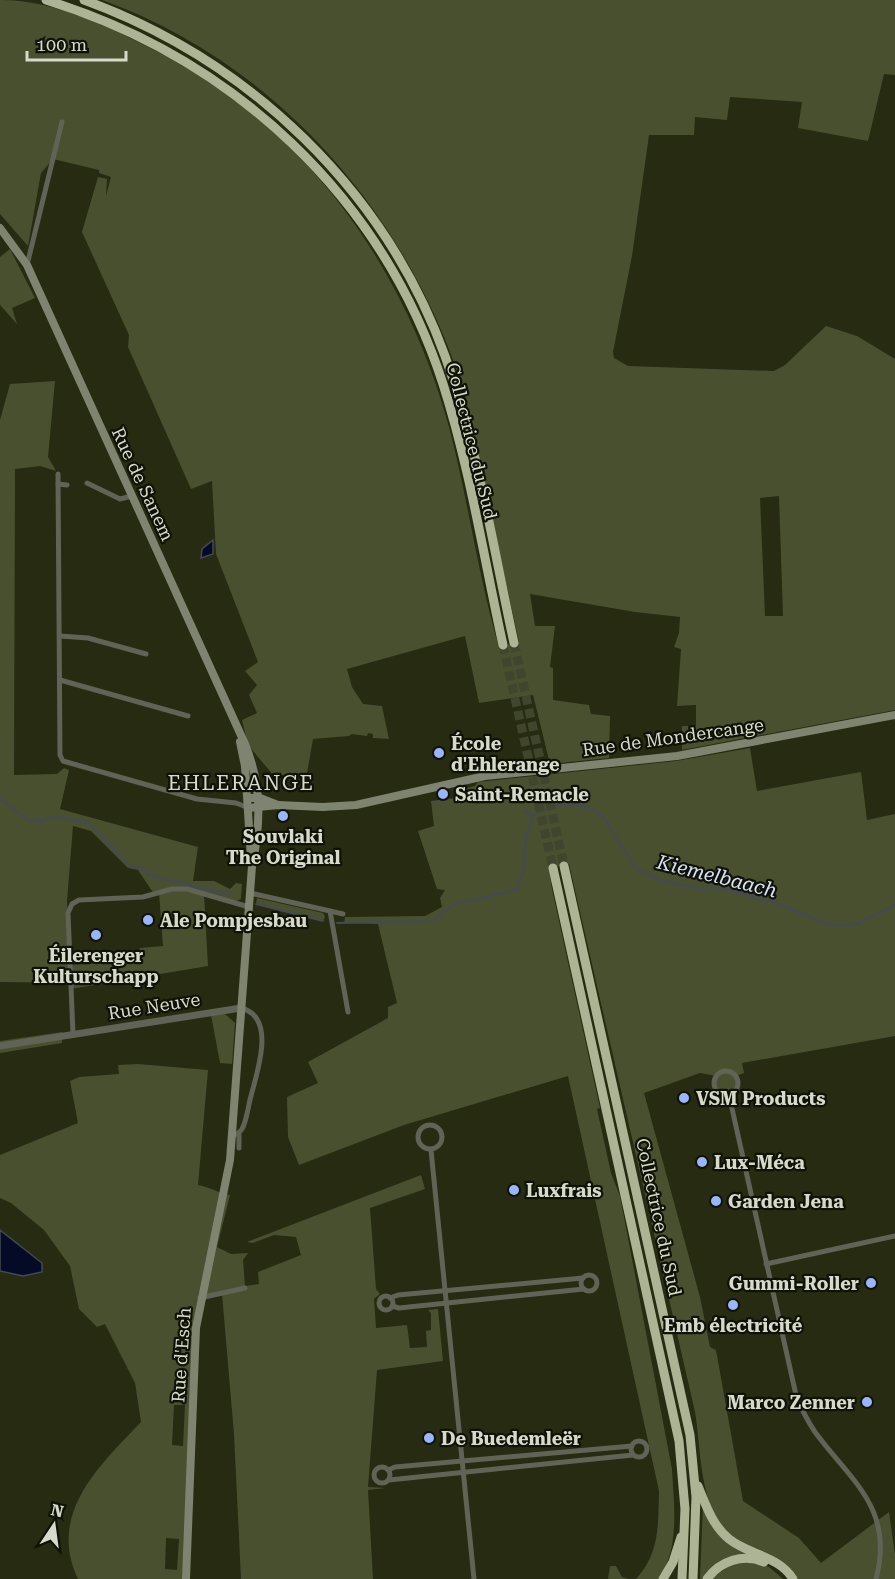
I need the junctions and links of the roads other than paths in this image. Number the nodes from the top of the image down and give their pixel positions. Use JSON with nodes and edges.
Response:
{"nodes":[{"id":1,"x":46,"y":0,"type":"edge"},
{"id":2,"x":84,"y":0,"type":"edge"},
{"id":3,"x":62,"y":122,"type":"dead end"},
{"id":4,"x":0,"y":228,"type":"edge"},
{"id":5,"x":27,"y":265,"type":"junction"},
{"id":6,"x":58,"y":474,"type":"dead end"},
{"id":7,"x":87,"y":483,"type":"dead end"},
{"id":8,"x":58,"y":484,"type":"junction"},
{"id":9,"x":67,"y":485,"type":"dead end"},
{"id":10,"x":132,"y":496,"type":"junction"},
{"id":11,"x":60,"y":636,"type":"junction"},
{"id":12,"x":514,"y":643,"type":"tunnel mouth"},
{"id":13,"x":503,"y":645,"type":"tunnel mouth"},
{"id":14,"x":146,"y":654,"type":"dead end"},
{"id":15,"x":60,"y":680,"type":"junction"},
{"id":16,"x":231,"y":714,"type":"junction"},
{"id":17,"x":895,"y":715,"type":"edge"},
{"id":18,"x":188,"y":716,"type":"dead end"},
{"id":19,"x":248,"y":798,"type":"junction"},
{"id":20,"x":260,"y":798,"type":"junction"},
{"id":21,"x":236,"y":803,"type":"junction"},
{"id":22,"x":278,"y":805,"type":"junction"},
{"id":23,"x":249,"y":808,"type":"junction"},
{"id":24,"x":260,"y":809,"type":"junction"},
{"id":25,"x":252,"y":866,"type":"junction"},
{"id":26,"x":564,"y":866,"type":"tunnel mouth"},
{"id":27,"x":553,"y":868,"type":"tunnel mouth"},
{"id":28,"x":250,"y":893,"type":"junction"},
{"id":29,"x":249,"y":906,"type":"junction"},
{"id":30,"x":330,"y":911,"type":"junction"},
{"id":31,"x":342,"y":914,"type":"dead end"},
{"id":32,"x":241,"y":1008,"type":"junction"},
{"id":33,"x":348,"y":1012,"type":"dead end"},
{"id":34,"x":73,"y":1034,"type":"junction"},
{"id":35,"x":0,"y":1046,"type":"edge"},
{"id":36,"x":729,"y":1095,"type":"junction"},
{"id":37,"x":235,"y":1135,"type":"junction"},
{"id":38,"x":239,"y":1148,"type":"dead end"},
{"id":39,"x":431,"y":1150,"type":"junction"},
{"id":40,"x":895,"y":1236,"type":"edge"},
{"id":41,"x":766,"y":1264,"type":"junction"},
{"id":42,"x":583,"y":1278,"type":"junction"},
{"id":43,"x":245,"y":1288,"type":"dead end"},
{"id":44,"x":584,"y":1288,"type":"junction"},
{"id":45,"x":445,"y":1291,"type":"junction"},
{"id":46,"x":200,"y":1298,"type":"junction"},
{"id":47,"x":390,"y":1298,"type":"junction"},
{"id":48,"x":446,"y":1303,"type":"junction"},
{"id":49,"x":392,"y":1306,"type":"junction"},
{"id":50,"x":632,"y":1446,"type":"junction"},
{"id":51,"x":633,"y":1455,"type":"junction"},
{"id":52,"x":462,"y":1460,"type":"junction"},
{"id":53,"x":388,"y":1470,"type":"junction"},
{"id":54,"x":464,"y":1474,"type":"junction"},
{"id":55,"x":695,"y":1478,"type":"junction"},
{"id":56,"x":389,"y":1480,"type":"junction"},
{"id":57,"x":685,"y":1524,"type":"junction"},
{"id":58,"x":186,"y":1579,"type":"edge"},
{"id":59,"x":474,"y":1579,"type":"edge"},
{"id":60,"x":663,"y":1579,"type":"edge"},
{"id":61,"x":682,"y":1579,"type":"edge"},
{"id":62,"x":693,"y":1579,"type":"edge"},
{"id":63,"x":708,"y":1579,"type":"edge"},
{"id":64,"x":786,"y":1579,"type":"edge"},
{"id":65,"x":793,"y":1579,"type":"edge"},
{"id":66,"x":876,"y":1579,"type":"edge"}],
"edges":[{"from":1,"to":13,"type":"highway","name":"Collectrice du Sud"},
{"from":2,"to":12,"type":"highway","name":"Collectrice du Sud"},
{"from":3,"to":5,"type":"street"},
{"from":4,"to":5,"type":"main road","name":"Rue de Sanem"},
{"from":5,"to":10,"type":"main road","name":"Rue de Sanem"},
{"from":6,"to":8,"type":"street"},
{"from":7,"to":10,"type":"street"},
{"from":8,"to":9,"type":"street"},
{"from":8,"to":11,"type":"street"},
{"from":10,"to":16,"type":"main road","name":"Rue de Sanem"},
{"from":11,"to":14,"type":"street"},
{"from":11,"to":15,"type":"street"},
{"from":15,"to":18,"type":"street"},
{"from":15,"to":21,"type":"street"},
{"from":16,"to":19,"type":"main road","name":"Rue de Sanem"},
{"from":16,"to":20,"type":"main road","name":"Rue de Sanem"},
{"from":17,"to":22,"type":"main road","name":"Rue de Mondercange"},
{"from":19,"to":20,"type":"main road"},
{"from":19,"to":21,"type":"street"},
{"from":19,"to":23,"type":"main road","name":"Rue d'Esch"},
{"from":20,"to":22,"type":"main road","name":"Rue de Mondercange"},
{"from":20,"to":24,"type":"main road","name":"Rue d'Esch"},
{"from":21,"to":23,"type":"street"},
{"from":22,"to":24,"type":"main road","name":"Rue de Mondercange"},
{"from":23,"to":24,"type":"main road","name":"Rue de Mondercange"},
{"from":23,"to":25,"type":"main road","name":"Rue d'Esch"},
{"from":24,"to":25,"type":"main road","name":"Rue d'Esch"},
{"from":25,"to":28,"type":"main road","name":"Rue d'Esch"},
{"from":26,"to":55,"type":"highway","name":"Collectrice du Sud"},
{"from":27,"to":57,"type":"highway","name":"Collectrice du Sud"},
{"from":28,"to":29,"type":"main road","name":"Rue d'Esch"},
{"from":28,"to":30,"type":"street"},
{"from":29,"to":32,"type":"main road","name":"Rue d'Esch"},
{"from":29,"to":34,"type":"street"},
{"from":30,"to":31,"type":"street"},
{"from":30,"to":33,"type":"street"},
{"from":32,"to":34,"type":"street","name":"Rue Neuve"},
{"from":32,"to":37,"type":"main road","name":"Rue d'Esch"},
{"from":32,"to":37,"type":"street","name":"Rue d'Esch"},
{"from":34,"to":35,"type":"street","name":"Rue Neuve"},
{"from":36,"to":36,"type":"street"},
{"from":36,"to":41,"type":"street"},
{"from":37,"to":38,"type":"street","name":"Rue d'Esch"},
{"from":37,"to":46,"type":"main road","name":"Rue d'Esch"},
{"from":39,"to":39,"type":"street"},
{"from":39,"to":45,"type":"street"},
{"from":40,"to":41,"type":"street"},
{"from":41,"to":66,"type":"street"},
{"from":42,"to":44,"type":"street"},
{"from":42,"to":44,"type":"street"},
{"from":42,"to":45,"type":"street"},
{"from":43,"to":46,"type":"street"},
{"from":44,"to":48,"type":"street"},
{"from":45,"to":47,"type":"street"},
{"from":45,"to":48,"type":"street"},
{"from":46,"to":58,"type":"main road","name":"Rue d'Esch"},
{"from":47,"to":49,"type":"street"},
{"from":47,"to":49,"type":"street"},
{"from":48,"to":49,"type":"street"},
{"from":48,"to":52,"type":"street"},
{"from":50,"to":51,"type":"street"},
{"from":50,"to":51,"type":"street"},
{"from":50,"to":52,"type":"street"},
{"from":51,"to":54,"type":"street"},
{"from":52,"to":53,"type":"street"},
{"from":52,"to":54,"type":"street"},
{"from":53,"to":56,"type":"street"},
{"from":53,"to":56,"type":"street"},
{"from":54,"to":56,"type":"street"},
{"from":54,"to":59,"type":"street"},
{"from":55,"to":62,"type":"highway","name":"Collectrice du Sud"},
{"from":55,"to":65,"type":"highway"},
{"from":57,"to":60,"type":"highway"},
{"from":57,"to":61,"type":"highway","name":"Collectrice du Sud"},
{"from":63,"to":64,"type":"highway"}]}
